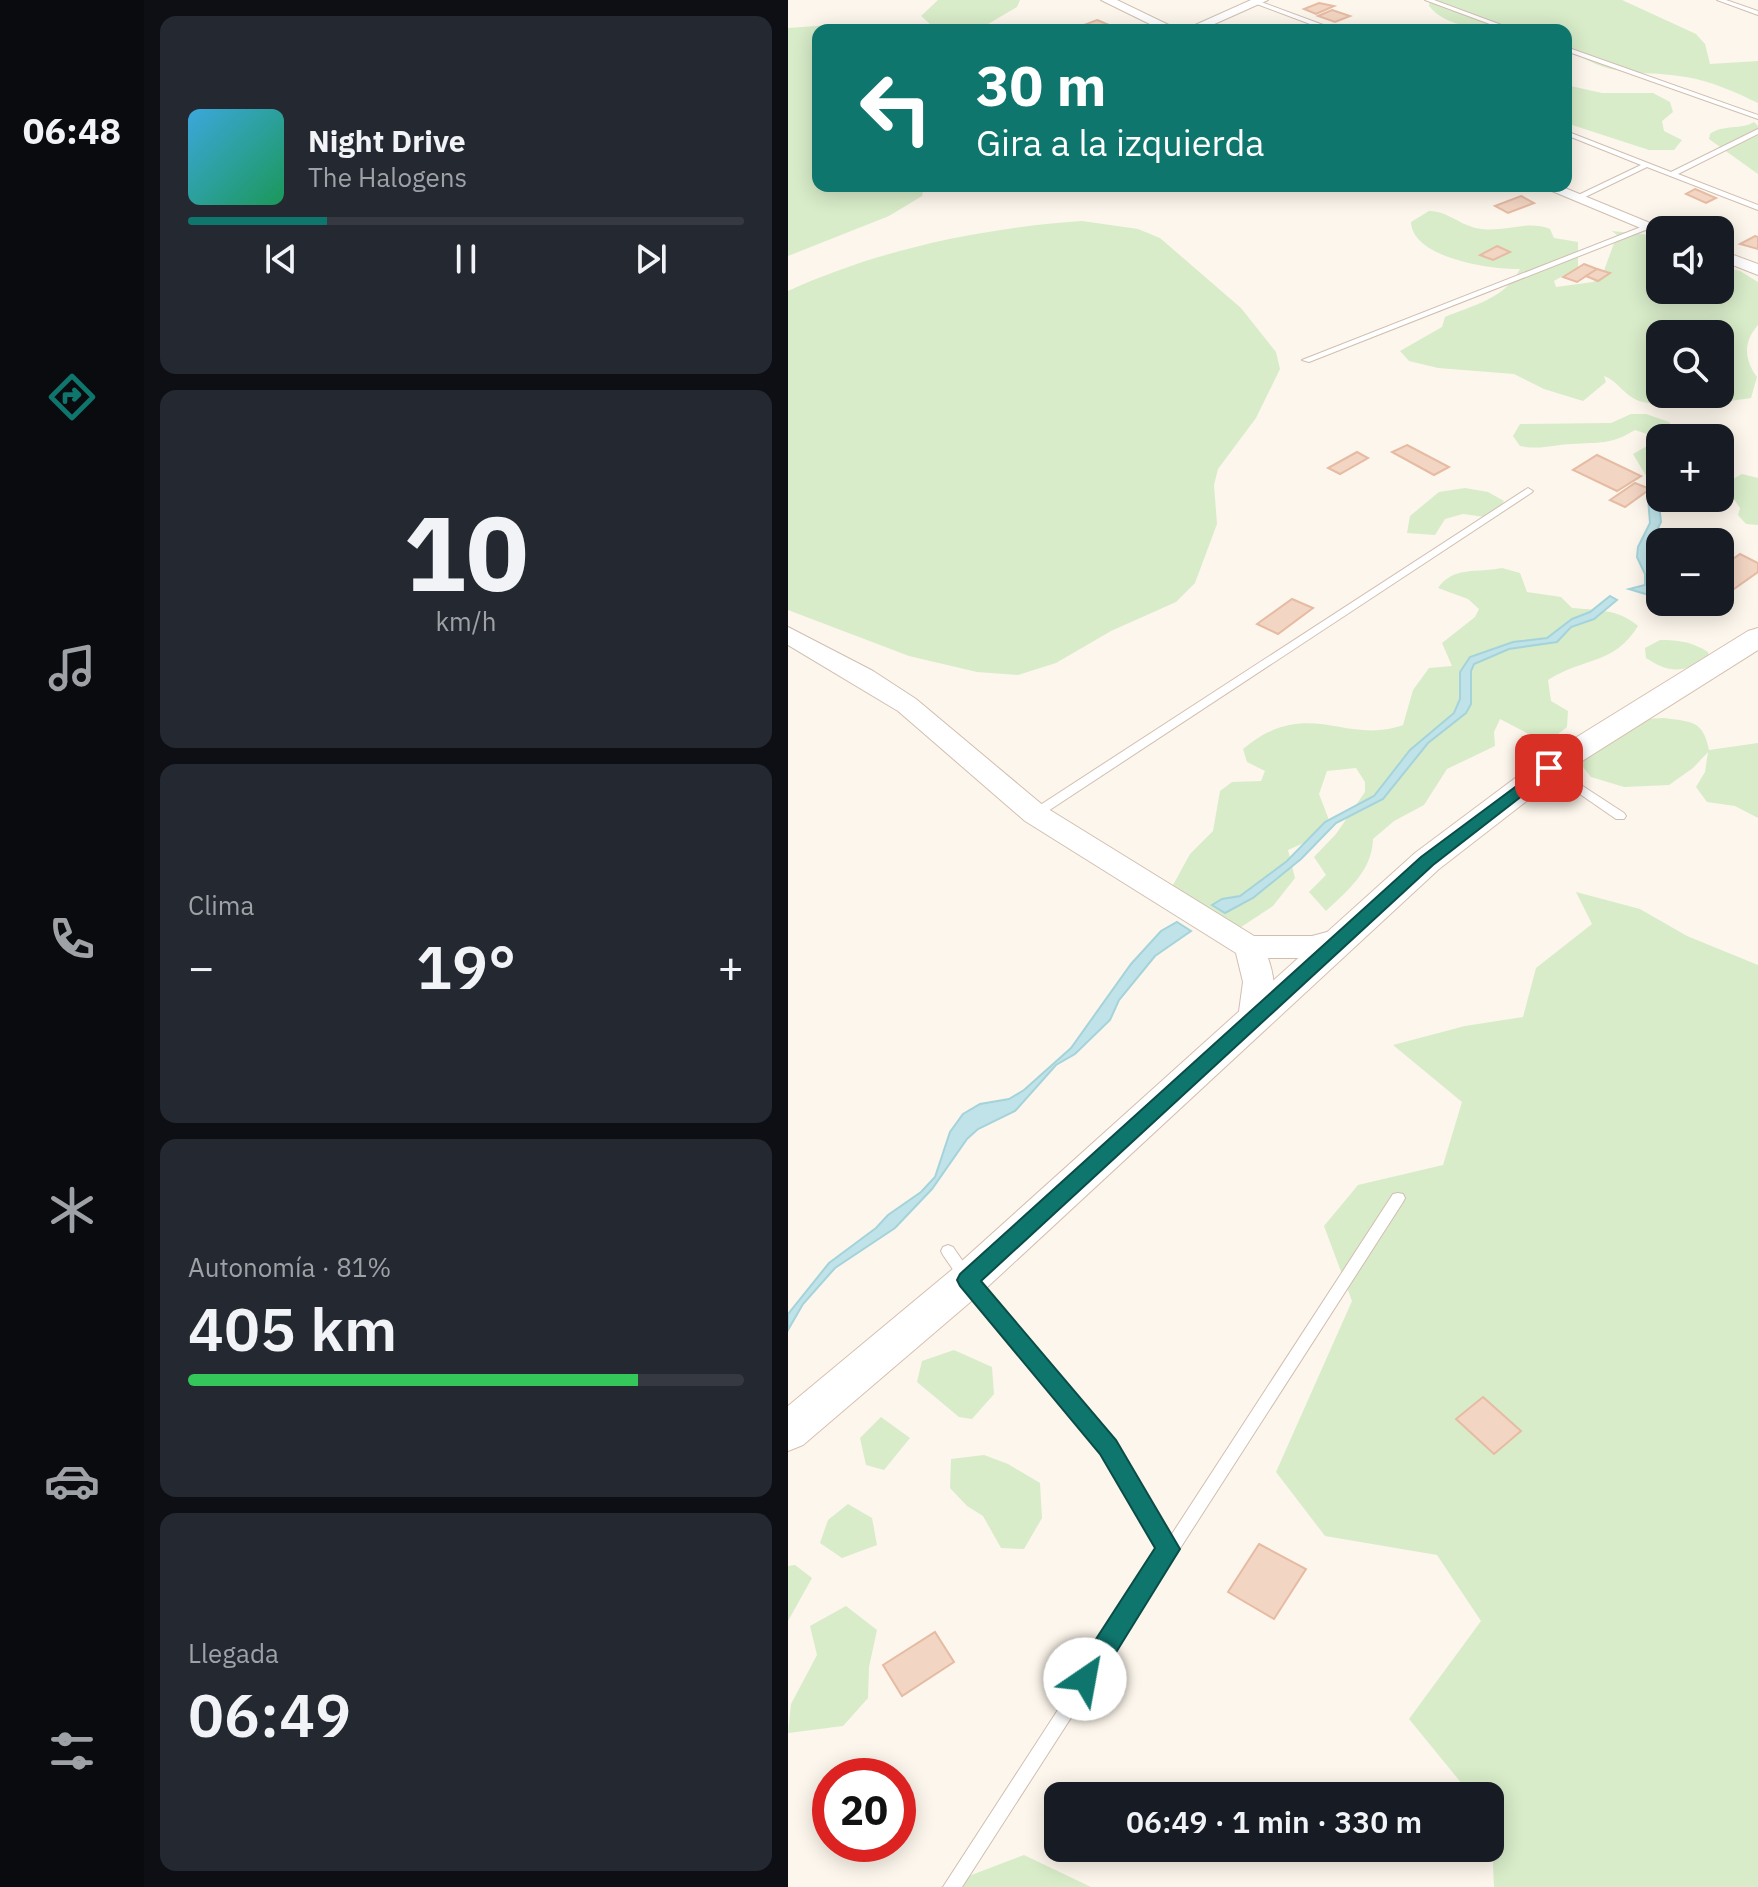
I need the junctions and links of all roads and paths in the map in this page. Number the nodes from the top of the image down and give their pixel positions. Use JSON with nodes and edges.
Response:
{"nodes":[{"id":1,"x":1107,"y":0,"type":"edge"},
{"id":2,"x":1428,"y":0,"type":"edge"},
{"id":3,"x":1720,"y":0,"type":"edge"},
{"id":4,"x":1259,"y":1,"type":"edge"},
{"id":5,"x":1758,"y":13,"type":"edge"},
{"id":6,"x":1160,"y":24,"type":"edge"},
{"id":7,"x":1204,"y":24,"type":"edge"},
{"id":8,"x":1317,"y":24,"type":"edge"},
{"id":9,"x":1495,"y":24,"type":"edge"},
{"id":10,"x":1572,"y":51,"type":"edge"},
{"id":11,"x":1758,"y":117,"type":"edge"},
{"id":12,"x":1758,"y":131,"type":"edge"},
{"id":13,"x":1572,"y":135,"type":"edge"},
{"id":14,"x":1646,"y":165,"type":"junction"},
{"id":15,"x":1672,"y":174,"type":"junction"},
{"id":16,"x":1562,"y":192,"type":"edge"},
{"id":17,"x":1576,"y":198,"type":"junction"},
{"id":18,"x":1758,"y":208,"type":"edge"},
{"id":19,"x":1646,"y":225,"type":"edge"},
{"id":20,"x":1646,"y":232,"type":"edge"},
{"id":21,"x":1734,"y":261,"type":"edge"},
{"id":22,"x":1758,"y":270,"type":"edge"},
{"id":23,"x":1306,"y":360,"type":"dead end"},
{"id":24,"x":1528,"y":491,"type":"dead end"},
{"id":25,"x":788,"y":635,"type":"edge"},
{"id":26,"x":1758,"y":637,"type":"edge"},
{"id":27,"x":1549,"y":768,"type":"junction"},
{"id":28,"x":1035,"y":814,"type":"junction"},
{"id":29,"x":1620,"y":816,"type":"dead end"},
{"id":30,"x":1342,"y":939,"type":"junction"},
{"id":31,"x":1249,"y":947,"type":"junction"},
{"id":32,"x":1254,"y":1019,"type":"junction"},
{"id":33,"x":1398,"y":1198,"type":"dead end"},
{"id":34,"x":958,"y":1266,"type":"junction"},
{"id":35,"x":788,"y":1432,"type":"edge"},
{"id":36,"x":1168,"y":1549,"type":"junction"},
{"id":37,"x":952,"y":1887,"type":"edge"}],
"edges":[{"from":1,"to":6,"type":"street"},
{"from":2,"to":9,"type":"lane"},
{"from":3,"to":5,"type":"lane"},
{"from":4,"to":7,"type":"street"},
{"from":4,"to":8,"type":"lane"},
{"from":10,"to":11,"type":"lane"},
{"from":12,"to":15,"type":"lane"},
{"from":13,"to":14,"type":"lane"},
{"from":14,"to":15,"type":"lane"},
{"from":14,"to":17,"type":"lane"},
{"from":15,"to":18,"type":"lane"},
{"from":16,"to":17,"type":"street"},
{"from":17,"to":19,"type":"street"},
{"from":20,"to":23,"type":"lane"},
{"from":21,"to":22,"type":"street"},
{"from":24,"to":28,"type":"lane"},
{"from":25,"to":28,"type":"street"},
{"from":26,"to":27,"type":"main road"},
{"from":27,"to":29,"type":"lane"},
{"from":27,"to":30,"type":"main road"},
{"from":28,"to":31,"type":"street"},
{"from":30,"to":31,"type":"street"},
{"from":30,"to":32,"type":"main road"},
{"from":31,"to":32,"type":"street"},
{"from":32,"to":34,"type":"main road"},
{"from":33,"to":36,"type":"lane"},
{"from":34,"to":35,"type":"main road"},
{"from":34,"to":36,"type":"lane"},
{"from":36,"to":37,"type":"lane"}]}
